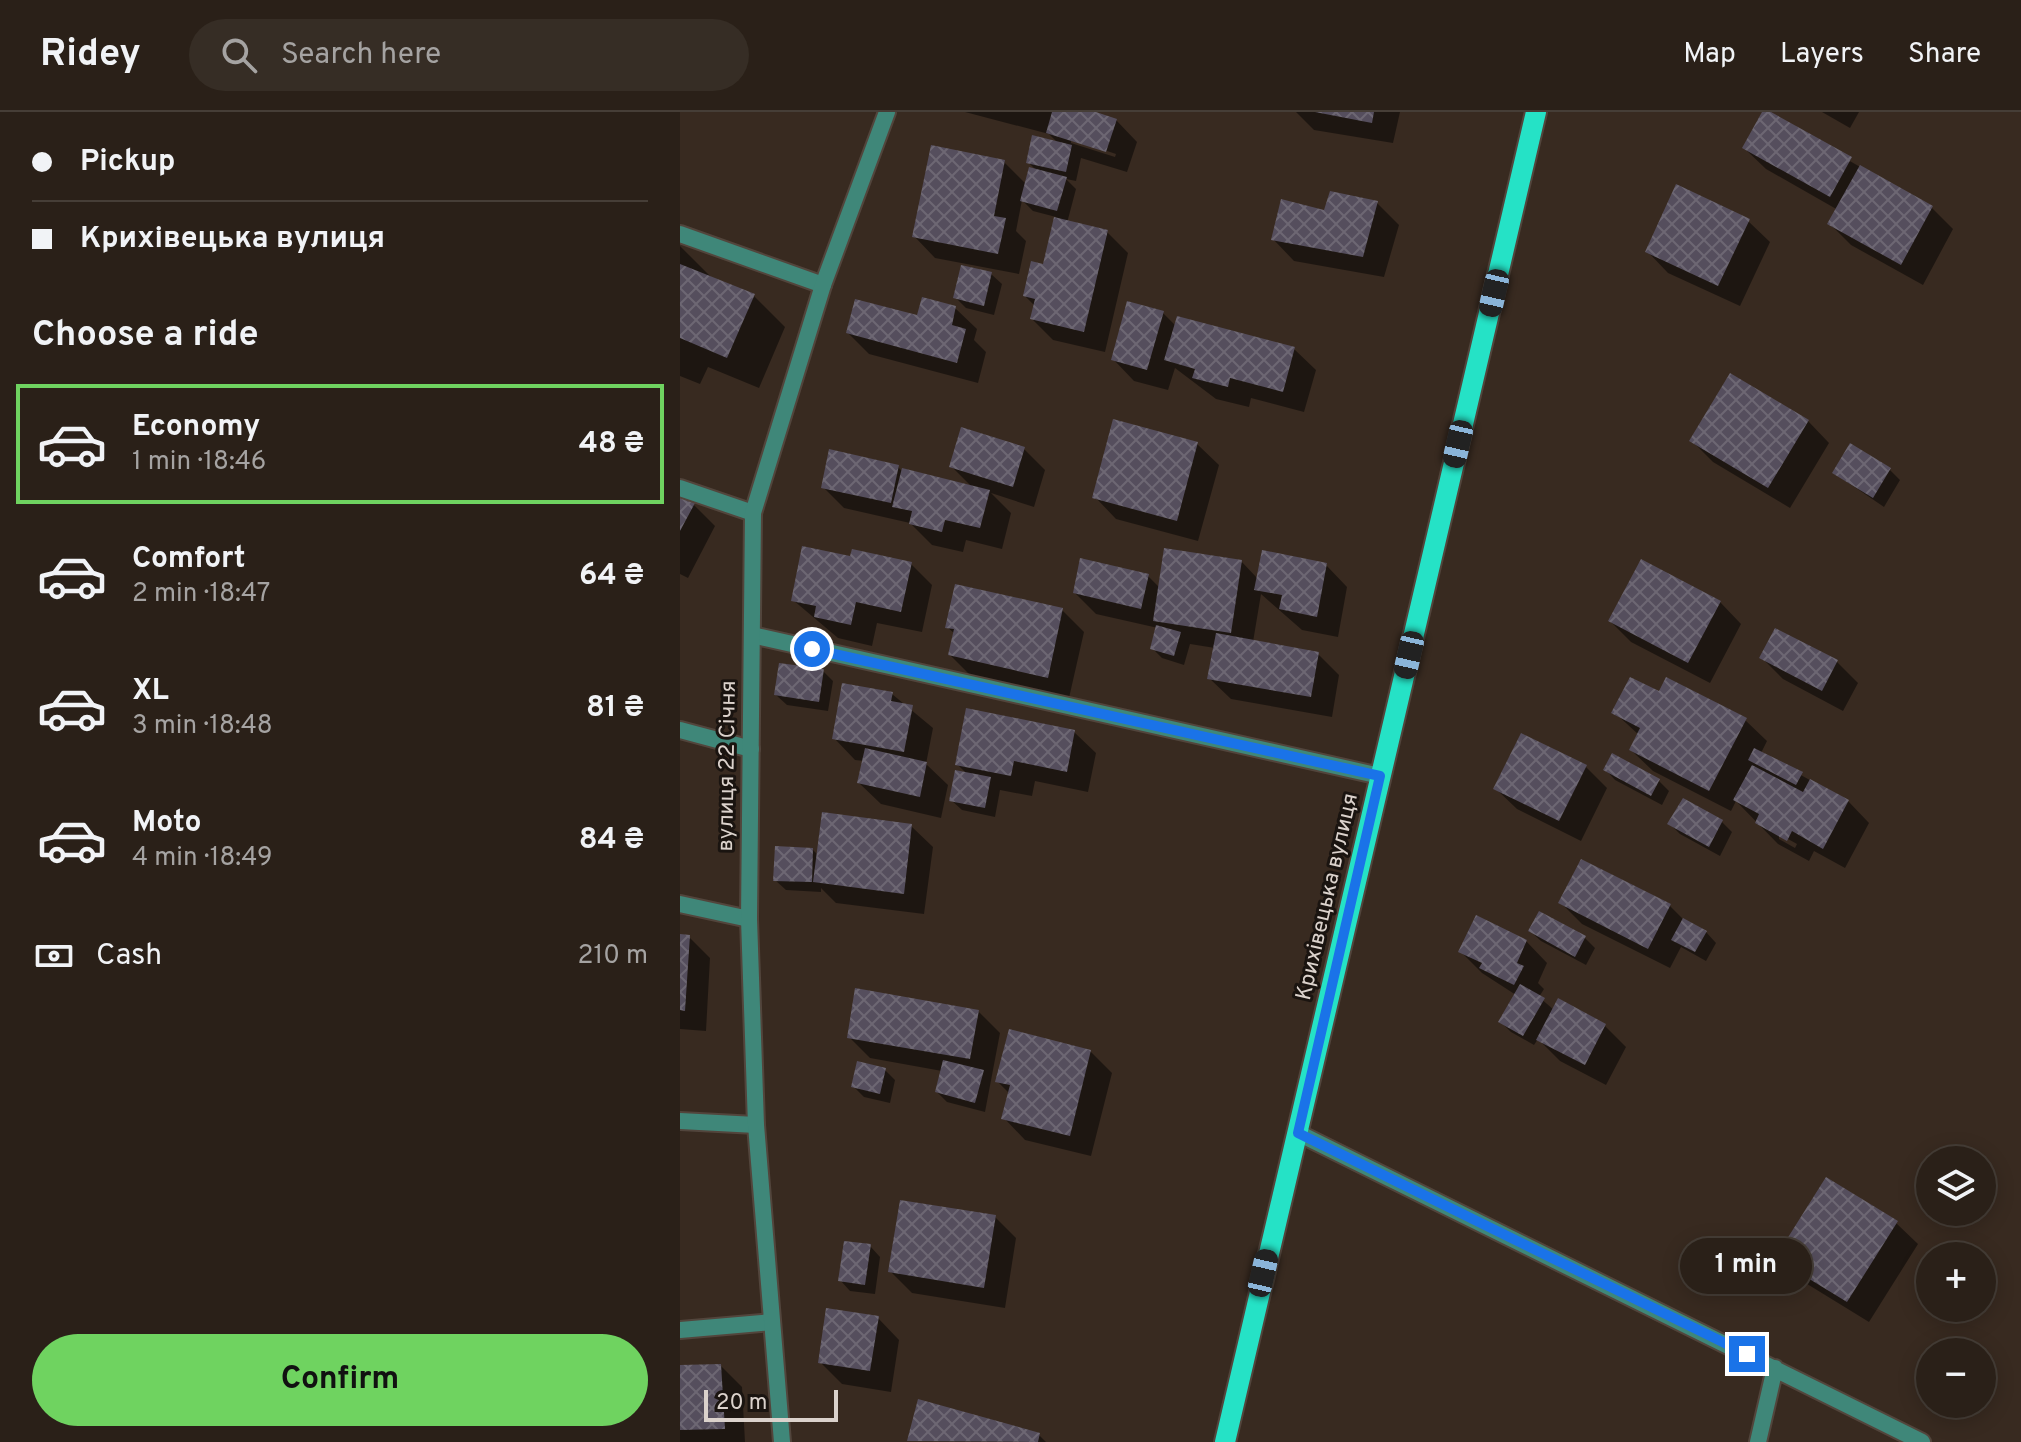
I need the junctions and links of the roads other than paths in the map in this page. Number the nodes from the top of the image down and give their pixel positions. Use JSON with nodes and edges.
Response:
{"nodes":[{"id":1,"x":887,"y":112,"type":"edge"},
{"id":2,"x":1536,"y":112,"type":"edge"},
{"id":3,"x":680,"y":234,"type":"edge"},
{"id":4,"x":823,"y":285,"type":"junction"},
{"id":5,"x":680,"y":488,"type":"edge"},
{"id":6,"x":753,"y":513,"type":"junction"},
{"id":7,"x":752,"y":635,"type":"junction"},
{"id":8,"x":680,"y":730,"type":"edge"},
{"id":9,"x":751,"y":749,"type":"junction"},
{"id":10,"x":1380,"y":776,"type":"junction"},
{"id":11,"x":680,"y":904,"type":"edge"},
{"id":12,"x":749,"y":919,"type":"junction"},
{"id":13,"x":680,"y":1121,"type":"edge"},
{"id":14,"x":756,"y":1125,"type":"junction"},
{"id":15,"x":1298,"y":1133,"type":"junction"},
{"id":16,"x":772,"y":1322,"type":"junction"},
{"id":17,"x":680,"y":1330,"type":"edge"},
{"id":18,"x":1775,"y":1368,"type":"junction"},
{"id":19,"x":782,"y":1442,"type":"edge"},
{"id":20,"x":1225,"y":1442,"type":"edge"},
{"id":21,"x":1758,"y":1442,"type":"edge"},
{"id":22,"x":1922,"y":1442,"type":"edge"}],
"edges":[{"from":1,"to":4,"type":"street","name":"вулиця 22 Січня"},
{"from":2,"to":10,"type":"main road","name":"Крихівецька вулиця"},
{"from":3,"to":4,"type":"street"},
{"from":4,"to":6,"type":"street","name":"вулиця 22 Січня"},
{"from":5,"to":6,"type":"street"},
{"from":6,"to":7,"type":"street","name":"вулиця 22 Січня"},
{"from":7,"to":9,"type":"street","name":"вулиця 22 Січня"},
{"from":7,"to":10,"type":"street"},
{"from":8,"to":9,"type":"street"},
{"from":9,"to":12,"type":"street","name":"вулиця 22 Січня"},
{"from":10,"to":15,"type":"main road","name":"Крихівецька вулиця"},
{"from":11,"to":12,"type":"street"},
{"from":12,"to":14,"type":"street","name":"вулиця 22 Січня"},
{"from":13,"to":14,"type":"street"},
{"from":14,"to":16,"type":"street","name":"вулиця 22 Січня"},
{"from":15,"to":18,"type":"street"},
{"from":15,"to":20,"type":"main road","name":"Крихівецька вулиця"},
{"from":16,"to":17,"type":"street"},
{"from":16,"to":19,"type":"street","name":"вулиця 22 Січня"},
{"from":18,"to":21,"type":"street"},
{"from":18,"to":22,"type":"street"}]}
